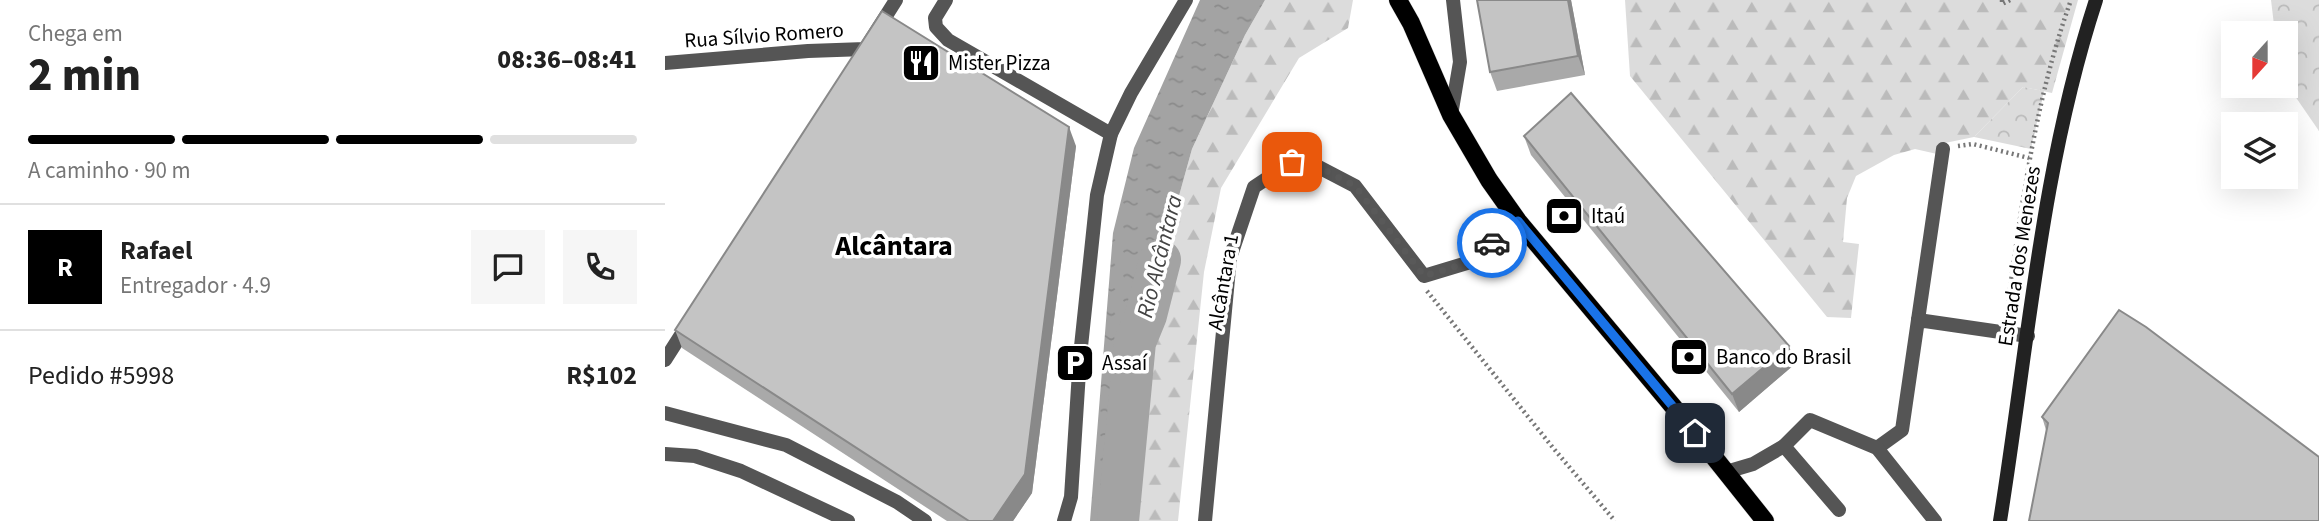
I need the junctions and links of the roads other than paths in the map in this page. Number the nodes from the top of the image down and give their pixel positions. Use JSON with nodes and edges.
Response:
{"nodes":[{"id":1,"x":896,"y":0,"type":"edge"},
{"id":2,"x":946,"y":0,"type":"edge"},
{"id":3,"x":1186,"y":0,"type":"edge"},
{"id":4,"x":1398,"y":0,"type":"edge"},
{"id":5,"x":1453,"y":0,"type":"edge"},
{"id":6,"x":2096,"y":0,"type":"edge"},
{"id":7,"x":665,"y":63,"type":"edge"},
{"id":8,"x":1451,"y":116,"type":"junction"},
{"id":9,"x":1111,"y":134,"type":"junction"},
{"id":10,"x":1943,"y":149,"type":"road end"},
{"id":11,"x":1518,"y":221,"type":"junction"},
{"id":12,"x":695,"y":314,"type":"edge"},
{"id":13,"x":1918,"y":320,"type":"junction"},
{"id":14,"x":2028,"y":336,"type":"junction"},
{"id":15,"x":665,"y":360,"type":"edge"},
{"id":16,"x":665,"y":413,"type":"edge"},
{"id":17,"x":1784,"y":446,"type":"junction"},
{"id":18,"x":1877,"y":447,"type":"junction"},
{"id":19,"x":665,"y":454,"type":"edge"},
{"id":20,"x":1726,"y":472,"type":"junction"},
{"id":21,"x":1839,"y":510,"type":"dead end"},
{"id":22,"x":848,"y":521,"type":"edge"},
{"id":23,"x":925,"y":521,"type":"edge"},
{"id":24,"x":1064,"y":521,"type":"edge"},
{"id":25,"x":1205,"y":521,"type":"edge"},
{"id":26,"x":1765,"y":521,"type":"edge"},
{"id":27,"x":1935,"y":521,"type":"edge"},
{"id":28,"x":2000,"y":521,"type":"edge"}],
"edges":[{"from":1,"to":7,"type":"street","name":"Rua Sílvio Romero"},
{"from":2,"to":9,"type":"street"},
{"from":3,"to":9,"type":"street"},
{"from":4,"to":8,"type":"main road"},
{"from":5,"to":8,"type":"street"},
{"from":6,"to":14,"type":"main road","name":"Estrada dos Menezes"},
{"from":8,"to":11,"type":"main road"},
{"from":9,"to":24,"type":"street"},
{"from":10,"to":13,"type":"street"},
{"from":11,"to":20,"type":"main road"},
{"from":11,"to":25,"type":"street"},
{"from":12,"to":15,"type":"street"},
{"from":13,"to":14,"type":"street"},
{"from":13,"to":18,"type":"street"},
{"from":14,"to":28,"type":"main road","name":"Estrada dos Menezes"},
{"from":16,"to":23,"type":"street"},
{"from":17,"to":18,"type":"street"},
{"from":17,"to":20,"type":"street"},
{"from":17,"to":21,"type":"street"},
{"from":18,"to":27,"type":"street"},
{"from":19,"to":22,"type":"street"},
{"from":20,"to":26,"type":"main road"}]}
